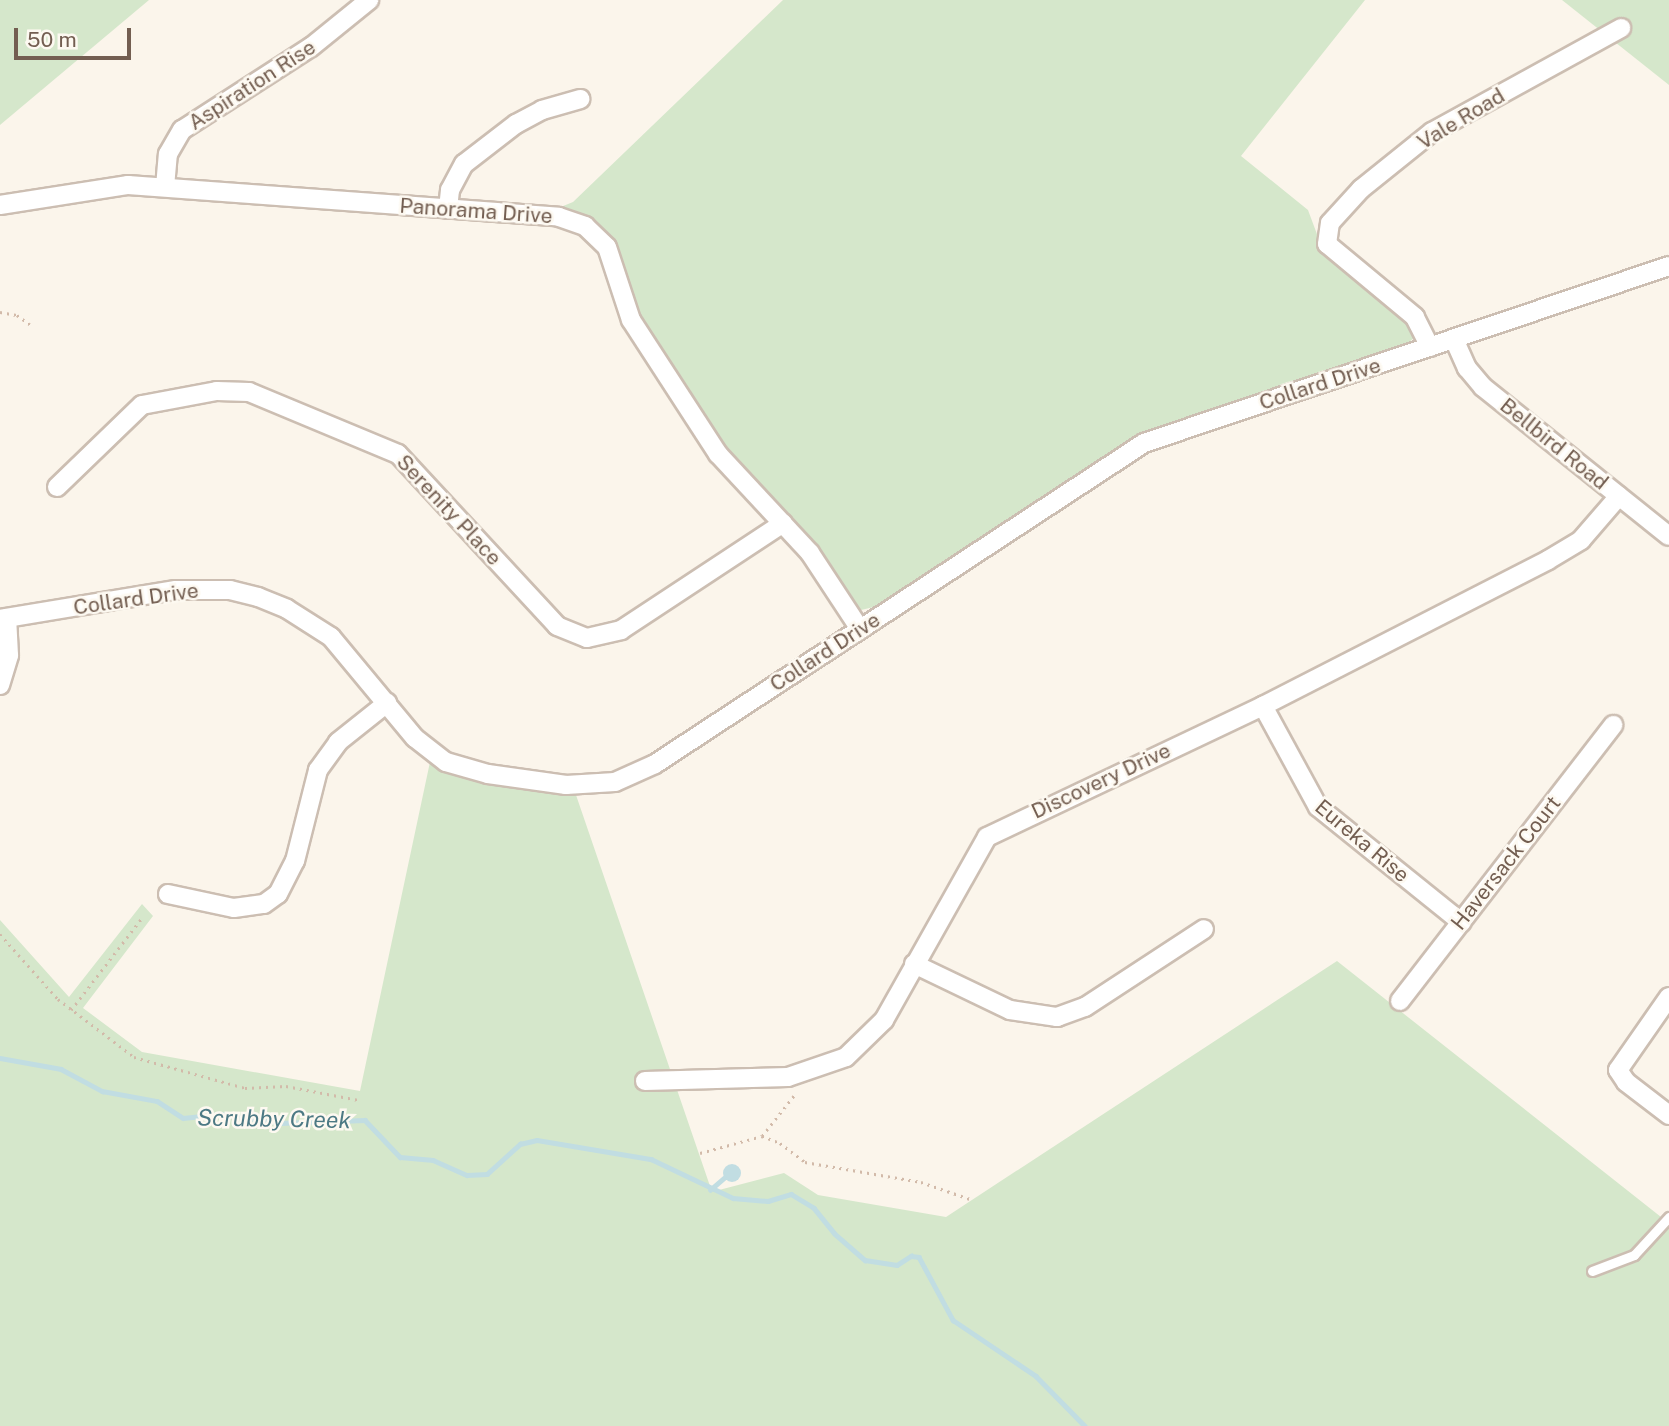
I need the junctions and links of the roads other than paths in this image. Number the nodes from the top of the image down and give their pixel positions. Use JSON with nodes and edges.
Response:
{"nodes":[{"id":1,"x":369,"y":0,"type":"edge"},
{"id":2,"x":1621,"y":28,"type":"dead end"},
{"id":3,"x":580,"y":99,"type":"dead end"},
{"id":4,"x":164,"y":187,"type":"junction"},
{"id":5,"x":0,"y":205,"type":"edge"},
{"id":6,"x":448,"y":209,"type":"junction"},
{"id":7,"x":1669,"y":266,"type":"edge"},
{"id":8,"x":1454,"y":339,"type":"junction"},
{"id":9,"x":1430,"y":346,"type":"junction"},
{"id":10,"x":57,"y":487,"type":"dead end"},
{"id":11,"x":1619,"y":496,"type":"junction"},
{"id":12,"x":783,"y":523,"type":"junction"},
{"id":13,"x":1669,"y":536,"type":"edge"},
{"id":14,"x":4,"y":619,"type":"edge"},
{"id":15,"x":860,"y":629,"type":"junction"},
{"id":16,"x":0,"y":685,"type":"edge"},
{"id":17,"x":387,"y":703,"type":"junction"},
{"id":18,"x":1263,"y":706,"type":"junction"},
{"id":19,"x":1613,"y":725,"type":"dead end"},
{"id":20,"x":168,"y":894,"type":"dead end"},
{"id":21,"x":1461,"y":922,"type":"junction"},
{"id":22,"x":1204,"y":929,"type":"dead end"},
{"id":23,"x":914,"y":964,"type":"junction"},
{"id":24,"x":1669,"y":997,"type":"edge"},
{"id":25,"x":1400,"y":1001,"type":"dead end"},
{"id":26,"x":645,"y":1081,"type":"dead end"},
{"id":27,"x":1669,"y":1115,"type":"edge"},
{"id":28,"x":1669,"y":1217,"type":"edge"},
{"id":29,"x":1592,"y":1271,"type":"dead end"}],
"edges":[{"from":1,"to":4,"type":"street","name":"Aspiration Rise"},
{"from":2,"to":9,"type":"street","name":"Vale Road"},
{"from":3,"to":6,"type":"street"},
{"from":4,"to":5,"type":"street","name":"Panorama Drive"},
{"from":4,"to":6,"type":"street","name":"Panorama Drive"},
{"from":6,"to":12,"type":"street","name":"Panorama Drive"},
{"from":7,"to":8,"type":"street","name":"Collard Drive"},
{"from":8,"to":9,"type":"street","name":"Collard Drive"},
{"from":8,"to":11,"type":"street","name":"Bellbird Road"},
{"from":9,"to":15,"type":"street","name":"Collard Drive"},
{"from":10,"to":12,"type":"street","name":"Serenity Place"},
{"from":11,"to":13,"type":"street","name":"Bellbird Road"},
{"from":11,"to":18,"type":"street","name":"Discovery Drive"},
{"from":12,"to":15,"type":"street","name":"Panorama Drive"},
{"from":14,"to":16,"type":"street"},
{"from":14,"to":17,"type":"street","name":"Collard Drive"},
{"from":15,"to":17,"type":"street","name":"Collard Drive"},
{"from":17,"to":20,"type":"street"},
{"from":18,"to":21,"type":"street","name":"Eureka Rise"},
{"from":18,"to":23,"type":"street","name":"Discovery Drive"},
{"from":19,"to":21,"type":"street","name":"Haversack Court"},
{"from":21,"to":25,"type":"street","name":"Haversack Court"},
{"from":22,"to":23,"type":"street"},
{"from":23,"to":26,"type":"street","name":"Discovery Drive"},
{"from":24,"to":27,"type":"street"},
{"from":28,"to":29,"type":"lane"}]}
